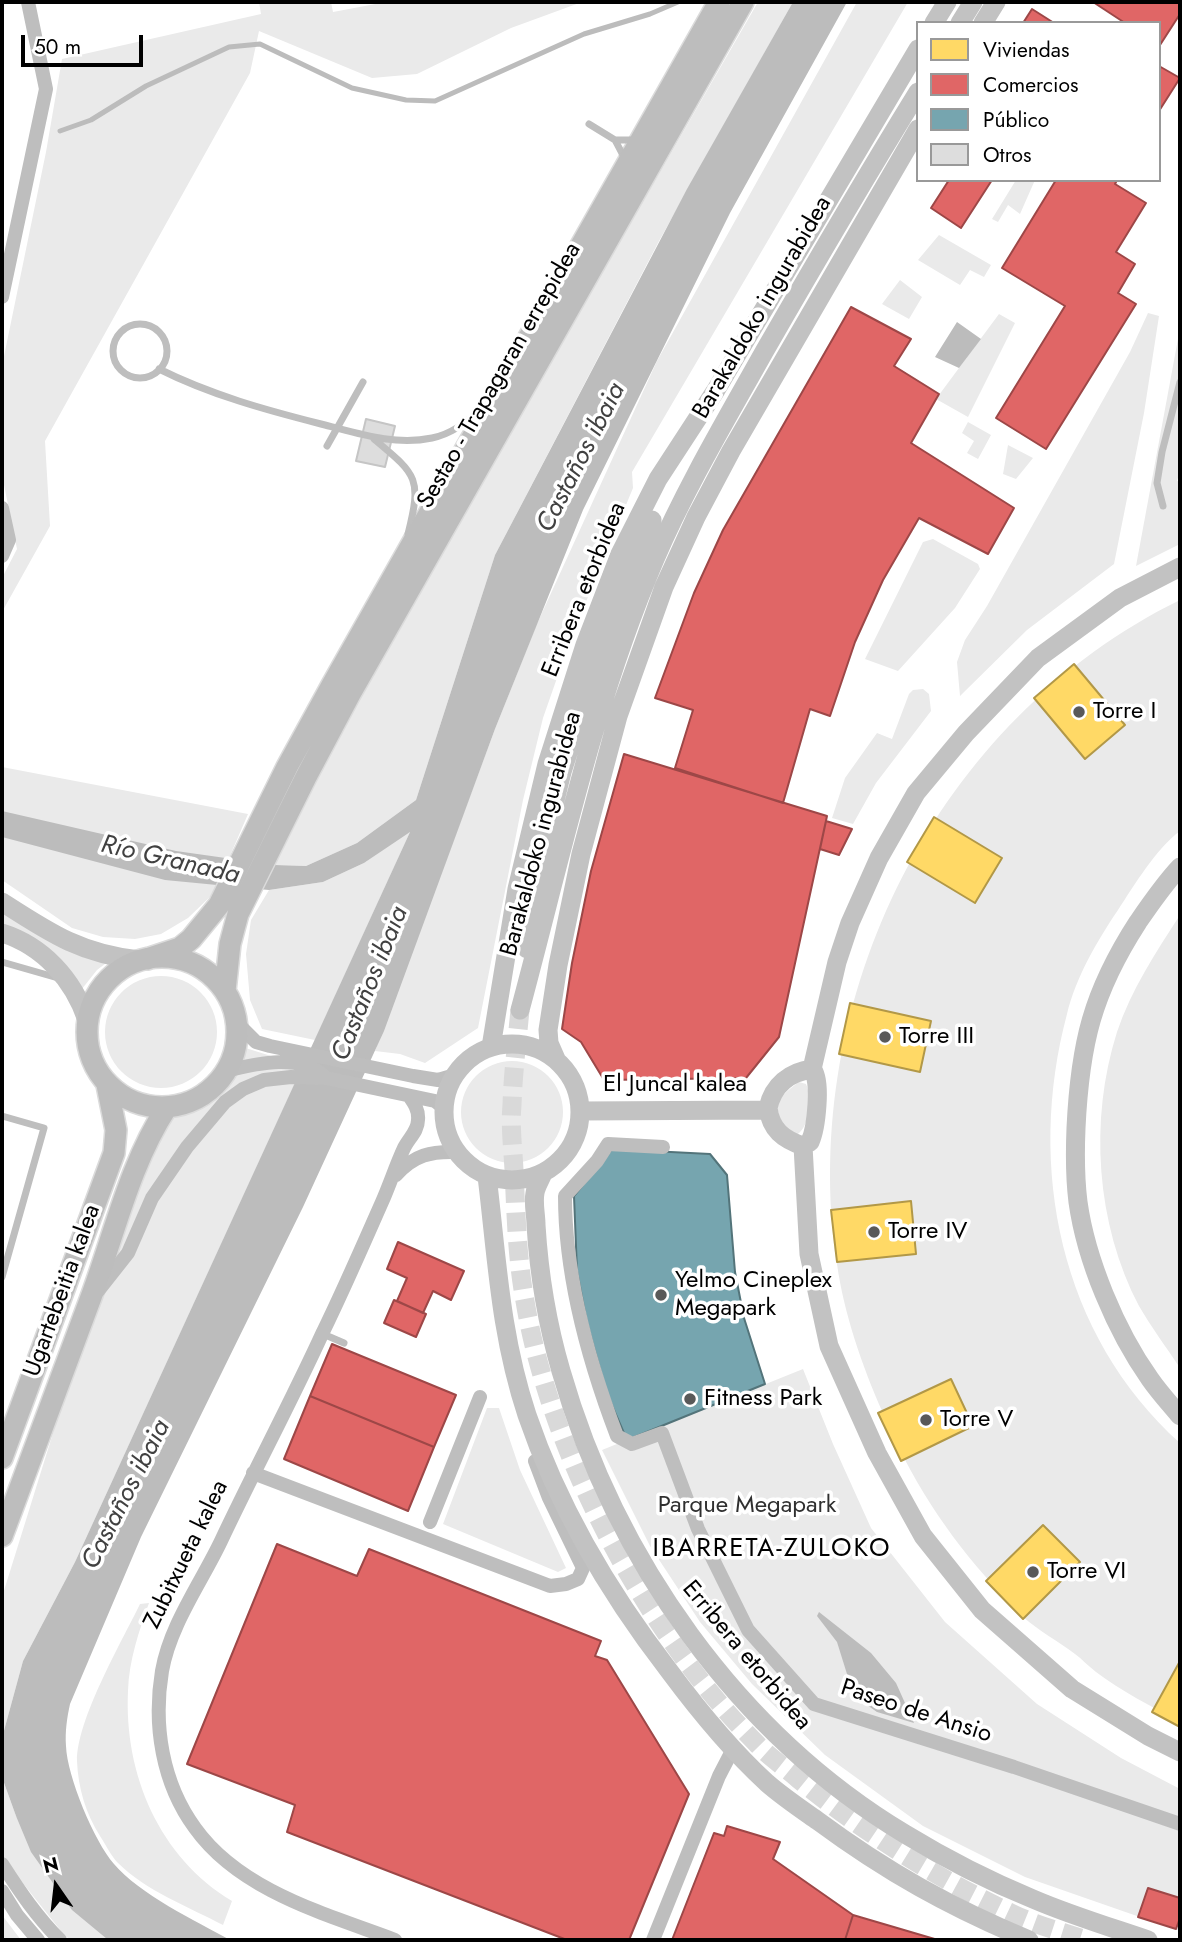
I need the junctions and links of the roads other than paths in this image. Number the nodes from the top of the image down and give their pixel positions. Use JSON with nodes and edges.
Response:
{"nodes":[{"id":1,"x":28,"y":2,"type":"edge"},
{"id":2,"x":719,"y":2,"type":"edge"},
{"id":3,"x":743,"y":2,"type":"edge"},
{"id":4,"x":947,"y":2,"type":"edge"},
{"id":5,"x":973,"y":2,"type":"edge"},
{"id":6,"x":996,"y":2,"type":"edge"},
{"id":7,"x":934,"y":21,"type":"edge"},
{"id":8,"x":961,"y":21,"type":"edge"},
{"id":9,"x":984,"y":21,"type":"edge"},
{"id":10,"x":916,"y":52,"type":"edge"},
{"id":11,"x":916,"y":95,"type":"edge"},
{"id":12,"x":589,"y":124,"type":"dead end"},
{"id":13,"x":916,"y":132,"type":"edge"},
{"id":14,"x":615,"y":140,"type":"junction"},
{"id":15,"x":641,"y":140,"type":"junction"},
{"id":16,"x":627,"y":164,"type":"junction"},
{"id":17,"x":2,"y":297,"type":"edge"},
{"id":18,"x":159,"y":369,"type":"junction"},
{"id":19,"x":363,"y":382,"type":"dead end"},
{"id":20,"x":1180,"y":382,"type":"edge"},
{"id":21,"x":716,"y":390,"type":"junction"},
{"id":22,"x":494,"y":397,"type":"junction"},
{"id":23,"x":337,"y":428,"type":"junction"},
{"id":24,"x":373,"y":438,"type":"junction"},
{"id":25,"x":327,"y":446,"type":"dead end"},
{"id":26,"x":1163,"y":506,"type":"dead end"},
{"id":27,"x":2,"y":508,"type":"edge"},
{"id":28,"x":2,"y":556,"type":"edge"},
{"id":29,"x":402,"y":560,"type":"junction"},
{"id":30,"x":1180,"y":567,"type":"edge"},
{"id":31,"x":651,"y":621,"type":"junction"},
{"id":32,"x":615,"y":664,"type":"junction"},
{"id":33,"x":296,"y":772,"type":"junction"},
{"id":34,"x":1180,"y":867,"type":"edge"},
{"id":35,"x":2,"y":902,"type":"edge"},
{"id":36,"x":228,"y":909,"type":"junction"},
{"id":37,"x":2,"y":933,"type":"edge"},
{"id":38,"x":143,"y":959,"type":"junction"},
{"id":39,"x":2,"y":962,"type":"edge"},
{"id":40,"x":67,"y":980,"type":"junction"},
{"id":41,"x":225,"y":991,"type":"junction"},
{"id":42,"x":87,"y":1020,"type":"junction"},
{"id":43,"x":237,"y":1023,"type":"junction"},
{"id":44,"x":491,"y":1047,"type":"junction"},
{"id":45,"x":556,"y":1059,"type":"junction"},
{"id":46,"x":812,"y":1069,"type":"junction"},
{"id":47,"x":226,"y":1070,"type":"junction"},
{"id":48,"x":454,"y":1075,"type":"junction"},
{"id":49,"x":326,"y":1079,"type":"junction"},
{"id":50,"x":107,"y":1085,"type":"junction"},
{"id":51,"x":409,"y":1096,"type":"junction"},
{"id":52,"x":167,"y":1107,"type":"junction"},
{"id":53,"x":444,"y":1108,"type":"junction"},
{"id":54,"x":768,"y":1110,"type":"junction"},
{"id":55,"x":581,"y":1111,"type":"junction"},
{"id":56,"x":2,"y":1116,"type":"edge"},
{"id":57,"x":803,"y":1146,"type":"junction"},
{"id":58,"x":663,"y":1147,"type":"dead end"},
{"id":59,"x":457,"y":1152,"type":"junction"},
{"id":60,"x":543,"y":1173,"type":"junction"},
{"id":61,"x":487,"y":1175,"type":"junction"},
{"id":62,"x":393,"y":1178,"type":"junction"},
{"id":63,"x":2,"y":1277,"type":"edge"},
{"id":64,"x":90,"y":1300,"type":"junction"},
{"id":65,"x":323,"y":1334,"type":"junction"},
{"id":66,"x":344,"y":1343,"type":"dead end"},
{"id":67,"x":480,"y":1397,"type":"dead end"},
{"id":68,"x":527,"y":1415,"type":"junction"},
{"id":69,"x":1180,"y":1416,"type":"edge"},
{"id":70,"x":2,"y":1458,"type":"edge"},
{"id":71,"x":253,"y":1473,"type":"junction"},
{"id":72,"x":430,"y":1522,"type":"dead end"},
{"id":73,"x":2,"y":1536,"type":"edge"},
{"id":74,"x":733,"y":1749,"type":"junction"},
{"id":75,"x":1180,"y":1752,"type":"edge"},
{"id":76,"x":1180,"y":1824,"type":"edge"},
{"id":77,"x":2,"y":1864,"type":"edge"},
{"id":78,"x":2,"y":1891,"type":"edge"},
{"id":79,"x":38,"y":1940,"type":"edge"},
{"id":80,"x":60,"y":1940,"type":"edge"},
{"id":81,"x":395,"y":1940,"type":"edge"},
{"id":82,"x":653,"y":1940,"type":"edge"},
{"id":83,"x":1029,"y":1940,"type":"edge"},
{"id":84,"x":1148,"y":1940,"type":"edge"}],
"edges":[{"from":1,"to":17,"type":"street"},
{"from":2,"to":15,"type":"main road","name":"Sestao - Trapagaran errepidea"},
{"from":3,"to":33,"type":"main road","name":"Sestao - Trapagaran errepidea"},
{"from":4,"to":7,"type":"street"},
{"from":5,"to":8,"type":"street"},
{"from":6,"to":9,"type":"street"},
{"from":10,"to":21,"type":"street","name":"Erribera etorbidea"},
{"from":11,"to":32,"type":"street","name":"Barakaldoko ingurabidea"},
{"from":12,"to":14,"type":"lane"},
{"from":13,"to":31,"type":"street"},
{"from":14,"to":15,"type":"lane"},
{"from":14,"to":16,"type":"lane"},
{"from":15,"to":16,"type":"main road","name":"Sestao - Trapagaran errepidea"},
{"from":16,"to":22,"type":"main road","name":"Sestao - Trapagaran errepidea"},
{"from":18,"to":18,"type":"lane"},
{"from":18,"to":23,"type":"lane"},
{"from":19,"to":23,"type":"lane"},
{"from":20,"to":26,"type":"lane"},
{"from":21,"to":32,"type":"street","name":"Barakaldoko ingurabidea"},
{"from":21,"to":44,"type":"street","name":"Erribera etorbidea"},
{"from":22,"to":24,"type":"lane"},
{"from":22,"to":29,"type":"main road","name":"Sestao - Trapagaran errepidea"},
{"from":23,"to":24,"type":"lane"},
{"from":23,"to":25,"type":"lane"},
{"from":24,"to":29,"type":"lane"},
{"from":27,"to":28,"type":"street"},
{"from":29,"to":33,"type":"main road","name":"Sestao - Trapagaran errepidea"},
{"from":30,"to":46,"type":"street"},
{"from":31,"to":32,"type":"street"},
{"from":31,"to":45,"type":"street"},
{"from":33,"to":36,"type":"main road"},
{"from":34,"to":69,"type":"street"},
{"from":35,"to":38,"type":"street"},
{"from":36,"to":38,"type":"main road"},
{"from":36,"to":41,"type":"main road"},
{"from":37,"to":40,"type":"street"},
{"from":38,"to":41,"type":"main road"},
{"from":38,"to":42,"type":"main road"},
{"from":39,"to":40,"type":"lane"},
{"from":40,"to":42,"type":"street"},
{"from":41,"to":43,"type":"main road"},
{"from":42,"to":50,"type":"main road"},
{"from":43,"to":47,"type":"main road"},
{"from":43,"to":48,"type":"street"},
{"from":44,"to":45,"type":"street"},
{"from":44,"to":48,"type":"street"},
{"from":45,"to":55,"type":"street"},
{"from":46,"to":54,"type":"street"},
{"from":46,"to":57,"type":"street"},
{"from":47,"to":49,"type":"street"},
{"from":47,"to":52,"type":"main road"},
{"from":48,"to":53,"type":"street"},
{"from":49,"to":51,"type":"street"},
{"from":49,"to":64,"type":"street"},
{"from":50,"to":52,"type":"main road"},
{"from":50,"to":70,"type":"main road","name":"Ugartebeitia kalea"},
{"from":51,"to":53,"type":"street"},
{"from":51,"to":62,"type":"street","name":"Zubitxueta kalea"},
{"from":52,"to":64,"type":"main road","name":"Ugartebeitia kalea"},
{"from":53,"to":59,"type":"street"},
{"from":54,"to":55,"type":"street","name":"El Juncal kalea"},
{"from":54,"to":57,"type":"street"},
{"from":55,"to":60,"type":"street"},
{"from":56,"to":63,"type":"lane"},
{"from":57,"to":75,"type":"street"},
{"from":58,"to":76,"type":"street","name":"Paseo de Ansio"},
{"from":59,"to":61,"type":"street"},
{"from":59,"to":62,"type":"street","name":"Zubitxueta kalea"},
{"from":60,"to":61,"type":"street"},
{"from":60,"to":84,"type":"street","name":"Erribera etorbidea"},
{"from":61,"to":68,"type":"street"},
{"from":62,"to":65,"type":"street","name":"Zubitxueta kalea"},
{"from":64,"to":73,"type":"main road","name":"Ugartebeitia kalea"},
{"from":65,"to":66,"type":"lane"},
{"from":65,"to":71,"type":"street","name":"Zubitxueta kalea"},
{"from":67,"to":72,"type":"street"},
{"from":68,"to":71,"type":"street"},
{"from":68,"to":74,"type":"street"},
{"from":71,"to":81,"type":"street","name":"Zubitxueta kalea"},
{"from":74,"to":82,"type":"street"},
{"from":74,"to":83,"type":"street"},
{"from":77,"to":80,"type":"street"},
{"from":78,"to":79,"type":"street"}]}
